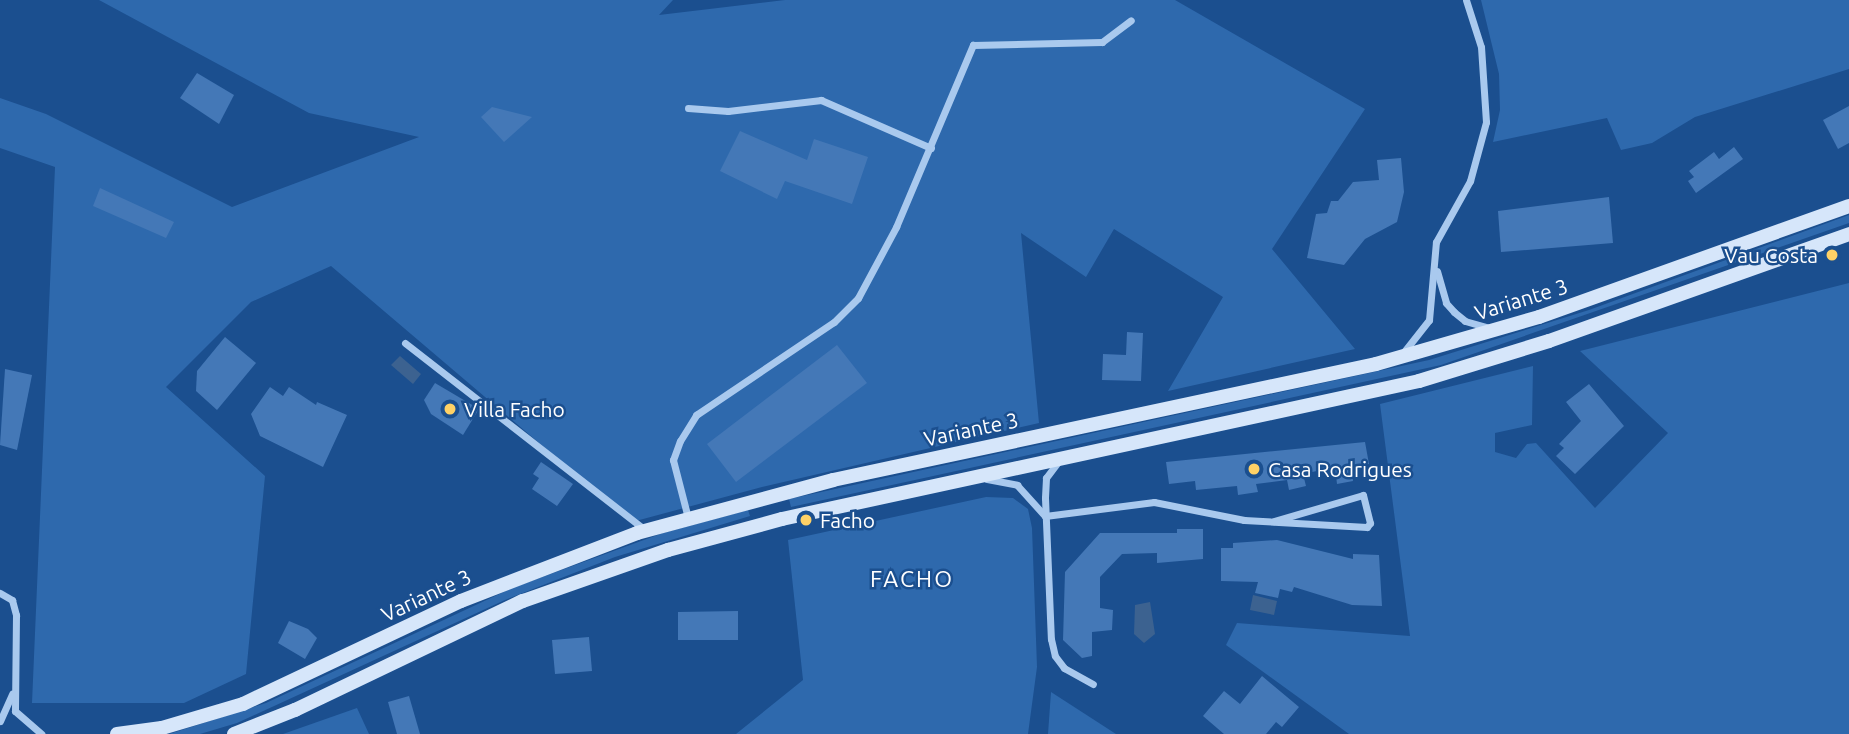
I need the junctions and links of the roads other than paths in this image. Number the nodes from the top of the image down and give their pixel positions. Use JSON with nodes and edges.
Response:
{"nodes":[{"id":1,"x":1466,"y":0,"type":"edge"},
{"id":2,"x":1131,"y":20,"type":"dead end"},
{"id":3,"x":688,"y":108,"type":"dead end"},
{"id":4,"x":931,"y":148,"type":"junction"},
{"id":5,"x":1849,"y":206,"type":"edge"},
{"id":6,"x":1849,"y":234,"type":"edge"},
{"id":7,"x":1434,"y":259,"type":"junction"},
{"id":8,"x":1498,"y":329,"type":"junction"},
{"id":9,"x":405,"y":343,"type":"dead end"},
{"id":10,"x":1397,"y":358,"type":"junction"},
{"id":11,"x":1063,"y":458,"type":"junction"},
{"id":12,"x":972,"y":478,"type":"junction"},
{"id":13,"x":1045,"y":516,"type":"junction"},
{"id":14,"x":688,"y":519,"type":"junction"},
{"id":15,"x":1275,"y":521,"type":"junction"},
{"id":16,"x":646,"y":530,"type":"junction"},
{"id":17,"x":0,"y":593,"type":"edge"},
{"id":18,"x":1093,"y":684,"type":"dead end"},
{"id":19,"x":13,"y":690,"type":"junction"},
{"id":20,"x":0,"y":721,"type":"edge"},
{"id":21,"x":41,"y":734,"type":"edge"},
{"id":22,"x":117,"y":734,"type":"edge"},
{"id":23,"x":234,"y":734,"type":"edge"}],
"edges":[{"from":1,"to":7,"type":"street"},
{"from":2,"to":4,"type":"street"},
{"from":3,"to":4,"type":"street"},
{"from":4,"to":14,"type":"street"},
{"from":5,"to":8,"type":"main road","name":"Variante 3"},
{"from":6,"to":11,"type":"main road"},
{"from":7,"to":8,"type":"street"},
{"from":7,"to":10,"type":"street"},
{"from":8,"to":10,"type":"main road","name":"Variante 3"},
{"from":9,"to":16,"type":"street"},
{"from":10,"to":14,"type":"main road","name":"Variante 3"},
{"from":11,"to":12,"type":"main road"},
{"from":11,"to":13,"type":"street"},
{"from":12,"to":13,"type":"street"},
{"from":12,"to":23,"type":"main road"},
{"from":13,"to":15,"type":"street"},
{"from":13,"to":18,"type":"street"},
{"from":14,"to":16,"type":"main road","name":"Variante 3"},
{"from":15,"to":15,"type":"street"},
{"from":16,"to":22,"type":"main road","name":"Variante 3"},
{"from":17,"to":19,"type":"street"},
{"from":19,"to":20,"type":"street"},
{"from":19,"to":21,"type":"street"}]}
